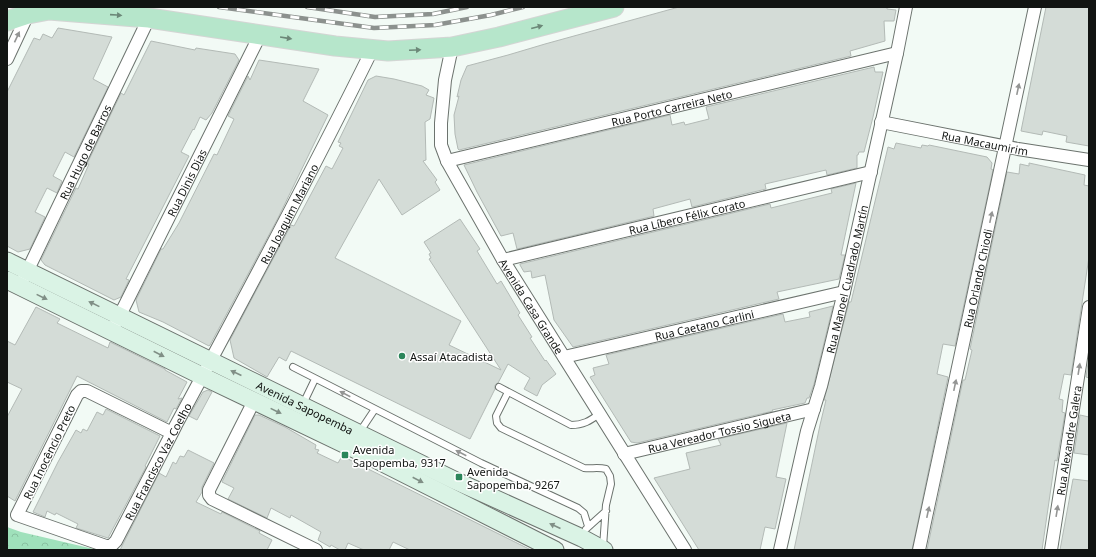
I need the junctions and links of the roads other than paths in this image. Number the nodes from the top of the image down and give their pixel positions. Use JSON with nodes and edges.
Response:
{"nodes":[{"id":1,"x":614,"y":7,"type":"edge"},
{"id":2,"x":906,"y":7,"type":"edge"},
{"id":3,"x":1035,"y":7,"type":"edge"},
{"id":4,"x":28,"y":14,"type":"junction"},
{"id":5,"x":149,"y":18,"type":"junction"},
{"id":6,"x":7,"y":21,"type":"edge"},
{"id":7,"x":260,"y":34,"type":"junction"},
{"id":8,"x":452,"y":48,"type":"junction"},
{"id":9,"x":372,"y":50,"type":"junction"},
{"id":10,"x":897,"y":53,"type":"junction"},
{"id":11,"x":7,"y":59,"type":"edge"},
{"id":12,"x":882,"y":122,"type":"junction"},
{"id":13,"x":1006,"y":147,"type":"junction"},
{"id":14,"x":1089,"y":160,"type":"edge"},
{"id":15,"x":447,"y":161,"type":"junction"},
{"id":16,"x":871,"y":172,"type":"junction"},
{"id":17,"x":503,"y":260,"type":"junction"},
{"id":18,"x":7,"y":261,"type":"edge"},
{"id":19,"x":28,"y":271,"type":"junction"},
{"id":20,"x":13,"y":283,"type":"edge"},
{"id":21,"x":844,"y":292,"type":"junction"},
{"id":22,"x":1089,"y":307,"type":"edge"},
{"id":23,"x":116,"y":323,"type":"junction"},
{"id":24,"x":564,"y":357,"type":"junction"},
{"id":25,"x":211,"y":361,"type":"junction"},
{"id":26,"x":293,"y":367,"type":"dead end"},
{"id":27,"x":202,"y":376,"type":"junction"},
{"id":28,"x":315,"y":379,"type":"junction"},
{"id":29,"x":499,"y":387,"type":"dead end"},
{"id":30,"x":508,"y":392,"type":"junction"},
{"id":31,"x":254,"y":401,"type":"junction"},
{"id":32,"x":302,"y":405,"type":"junction"},
{"id":33,"x":375,"y":409,"type":"junction"},
{"id":34,"x":814,"y":409,"type":"junction"},
{"id":35,"x":599,"y":414,"type":"junction"},
{"id":36,"x":172,"y":433,"type":"junction"},
{"id":37,"x":359,"y":433,"type":"junction"},
{"id":38,"x":624,"y":454,"type":"junction"},
{"id":39,"x":606,"y":511,"type":"junction"},
{"id":40,"x":488,"y":516,"type":"junction"},
{"id":41,"x":585,"y":532,"type":"junction"},
{"id":42,"x":111,"y":546,"type":"joint"},
{"id":43,"x":683,"y":549,"type":"edge"},
{"id":44,"x":316,"y":550,"type":"edge"},
{"id":45,"x":555,"y":550,"type":"edge"},
{"id":46,"x":604,"y":550,"type":"edge"},
{"id":47,"x":780,"y":550,"type":"edge"},
{"id":48,"x":919,"y":550,"type":"edge"},
{"id":49,"x":1051,"y":550,"type":"edge"}],
"edges":[{"from":8,"to":1,"type":"main road","one_way":true},
{"from":2,"to":10,"type":"street","name":"Rua Manoel Cuadrado Martín"},
{"from":13,"to":3,"type":"street","name":"Rua Orlando Chiodi","one_way":true},
{"from":4,"to":5,"type":"main road","one_way":true},
{"from":4,"to":6,"type":"main road"},
{"from":11,"to":4,"type":"street","one_way":true},
{"from":5,"to":7,"type":"main road"},
{"from":5,"to":19,"type":"street","name":"Rua Hugo de Barros"},
{"from":7,"to":9,"type":"main road","one_way":true},
{"from":7,"to":23,"type":"street","name":"Rua Dinis Dias"},
{"from":9,"to":8,"type":"main road","one_way":true},
{"from":8,"to":15,"type":"street","name":"Avenida Casa Grande"},
{"from":9,"to":25,"type":"street","name":"Rua Joaquim Mariano"},
{"from":10,"to":12,"type":"street","name":"Rua Manoel Cuadrado Martín"},
{"from":10,"to":15,"type":"street","name":"Rua Porto Carreira Neto"},
{"from":12,"to":13,"type":"street","name":"Rua Macaumirim"},
{"from":12,"to":16,"type":"street","name":"Rua Manoel Cuadrado Martín"},
{"from":13,"to":14,"type":"street","name":"Rua Macaumirim"},
{"from":48,"to":13,"type":"street","name":"Rua Orlando Chiodi","one_way":true},
{"from":15,"to":17,"type":"street","name":"Avenida Casa Grande"},
{"from":16,"to":17,"type":"street","name":"Rua Líbero Félix Corato"},
{"from":16,"to":21,"type":"street","name":"Rua Manoel Cuadrado Martín"},
{"from":17,"to":24,"type":"street","name":"Avenida Casa Grande"},
{"from":18,"to":19,"type":"main road","name":"Avenida Sapopemba"},
{"from":19,"to":20,"type":"street","name":"Rua Hugo de Barros"},
{"from":23,"to":19,"type":"main road","name":"Avenida Sapopemba","one_way":true},
{"from":20,"to":23,"type":"main road","name":"Avenida Sapopemba","one_way":true},
{"from":21,"to":24,"type":"street","name":"Rua Caetano Carlini"},
{"from":21,"to":34,"type":"street","name":"Rua Manoel Cuadrado Martín"},
{"from":49,"to":22,"type":"street","name":"Rua Alexandre Galera","one_way":true},
{"from":23,"to":25,"type":"main road","name":"Avenida Sapopemba"},
{"from":23,"to":27,"type":"main road","name":"Avenida Sapopemba","one_way":true},
{"from":24,"to":35,"type":"street","name":"Avenida Casa Grande"},
{"from":25,"to":27,"type":"street","name":"Rua Joaquim Mariano"},
{"from":32,"to":25,"type":"main road","name":"Avenida Sapopemba","one_way":true},
{"from":26,"to":28,"type":"lane"},
{"from":27,"to":31,"type":"main road","name":"Avenida Sapopemba"},
{"from":27,"to":36,"type":"street","name":"Rua Francisco Vaz Coelho"},
{"from":28,"to":32,"type":"lane"},
{"from":33,"to":28,"type":"lane","one_way":true},
{"from":29,"to":30,"type":"lane"},
{"from":30,"to":35,"type":"lane"},
{"from":30,"to":39,"type":"lane"},
{"from":31,"to":40,"type":"main road","name":"Avenida Sapopemba","one_way":true},
{"from":31,"to":44,"type":"street"},
{"from":32,"to":37,"type":"main road","name":"Avenida Sapopemba"},
{"from":33,"to":37,"type":"lane"},
{"from":41,"to":33,"type":"lane","one_way":true},
{"from":34,"to":38,"type":"street","name":"Rua Vereador Tossio Sigueta"},
{"from":34,"to":47,"type":"street","name":"Rua Manoel Cuadrado Martín"},
{"from":35,"to":38,"type":"street","name":"Avenida Casa Grande"},
{"from":36,"to":42,"type":"street","name":"Rua Francisco Vaz Coelho"},
{"from":36,"to":42,"type":"street","name":"Rua Inocêncio Preto"},
{"from":41,"to":37,"type":"main road","name":"Avenida Sapopemba","one_way":true},
{"from":38,"to":43,"type":"street","name":"Avenida Casa Grande"},
{"from":39,"to":41,"type":"lane"},
{"from":39,"to":46,"type":"lane"},
{"from":40,"to":41,"type":"main road"},
{"from":40,"to":45,"type":"main road","name":"Avenida Sapopemba"},
{"from":41,"to":46,"type":"main road","name":"Avenida Sapopemba"}]}
